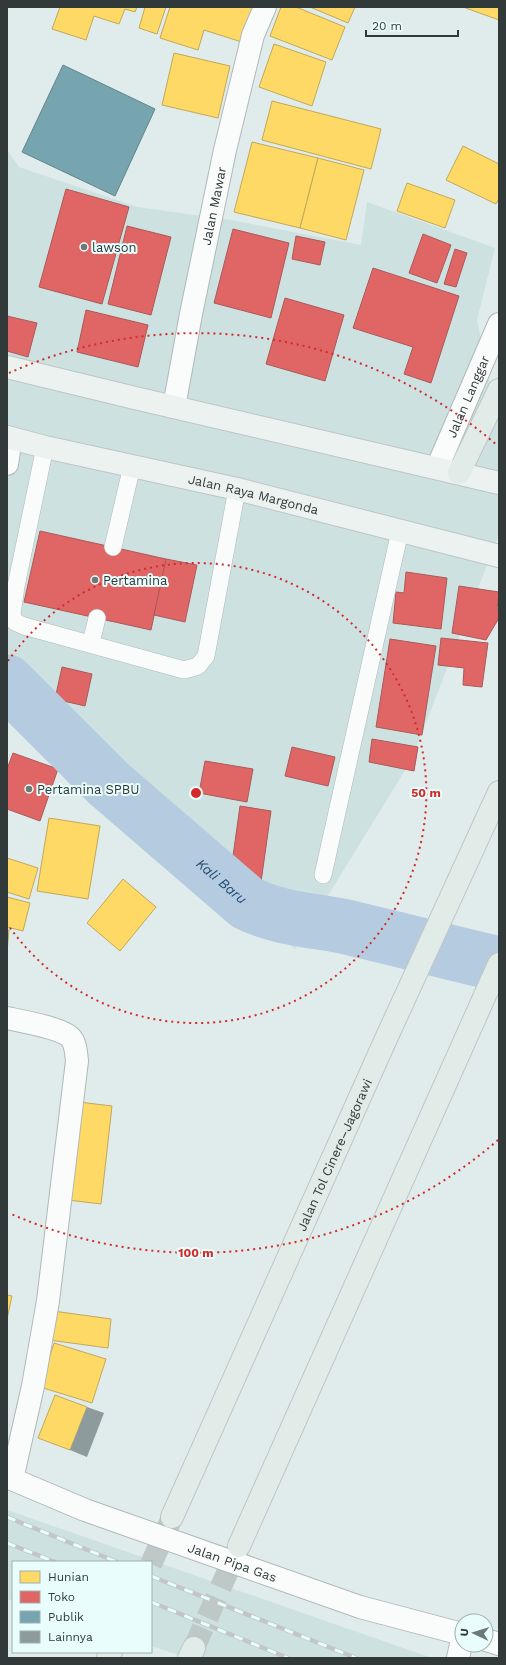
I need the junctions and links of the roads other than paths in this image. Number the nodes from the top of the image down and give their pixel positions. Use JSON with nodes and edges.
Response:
{"nodes":[{"id":1,"x":265,"y":7,"type":"edge"},
{"id":2,"x":499,"y":324,"type":"edge"},
{"id":3,"x":7,"y":367,"type":"edge"},
{"id":4,"x":499,"y":390,"type":"edge"},
{"id":5,"x":174,"y":407,"type":"junction"},
{"id":6,"x":9,"y":437,"type":"edge"},
{"id":7,"x":45,"y":447,"type":"junction"},
{"id":8,"x":7,"y":464,"type":"edge"},
{"id":9,"x":132,"y":466,"type":"junction"},
{"id":10,"x":437,"y":468,"type":"junction"},
{"id":11,"x":459,"y":473,"type":"junction"},
{"id":12,"x":499,"y":483,"type":"edge"},
{"id":13,"x":237,"y":489,"type":"junction"},
{"id":14,"x":400,"y":531,"type":"junction"},
{"id":15,"x":114,"y":547,"type":"dead end"},
{"id":16,"x":499,"y":556,"type":"edge"},
{"id":17,"x":97,"y":618,"type":"dead end"},
{"id":18,"x":92,"y":643,"type":"junction"},
{"id":19,"x":499,"y":792,"type":"edge"},
{"id":20,"x":323,"y":874,"type":"dead end"},
{"id":21,"x":499,"y":964,"type":"edge"},
{"id":22,"x":7,"y":1018,"type":"edge"},
{"id":23,"x":10,"y":1478,"type":"edge"},
{"id":24,"x":172,"y":1517,"type":"tunnel mouth"},
{"id":25,"x":239,"y":1546,"type":"tunnel mouth"},
{"id":26,"x":454,"y":1632,"type":"edge"}],
"edges":[{"from":1,"to":5,"type":"street","name":"Jalan Mawar"},
{"from":2,"to":10,"type":"street","name":"Jalan Langgar"},
{"from":3,"to":5,"type":"main road"},
{"from":4,"to":11,"type":"highway"},
{"from":5,"to":10,"type":"main road"},
{"from":6,"to":7,"type":"main road","name":"Jalan Raya Margonda"},
{"from":6,"to":8,"type":"street"},
{"from":7,"to":9,"type":"main road","name":"Jalan Raya Margonda"},
{"from":7,"to":18,"type":"lane"},
{"from":9,"to":13,"type":"main road","name":"Jalan Raya Margonda"},
{"from":9,"to":15,"type":"lane"},
{"from":10,"to":11,"type":"main road"},
{"from":11,"to":12,"type":"main road"},
{"from":13,"to":14,"type":"main road","name":"Jalan Raya Margonda"},
{"from":13,"to":18,"type":"lane"},
{"from":14,"to":16,"type":"main road","name":"Jalan Raya Margonda"},
{"from":14,"to":20,"type":"lane"},
{"from":17,"to":18,"type":"lane"},
{"from":19,"to":24,"type":"highway","name":"Jalan Tol Cinere–Jagorawi"},
{"from":21,"to":25,"type":"highway"},
{"from":22,"to":23,"type":"street"},
{"from":23,"to":26,"type":"street","name":"Jalan Pipa Gas"}]}
